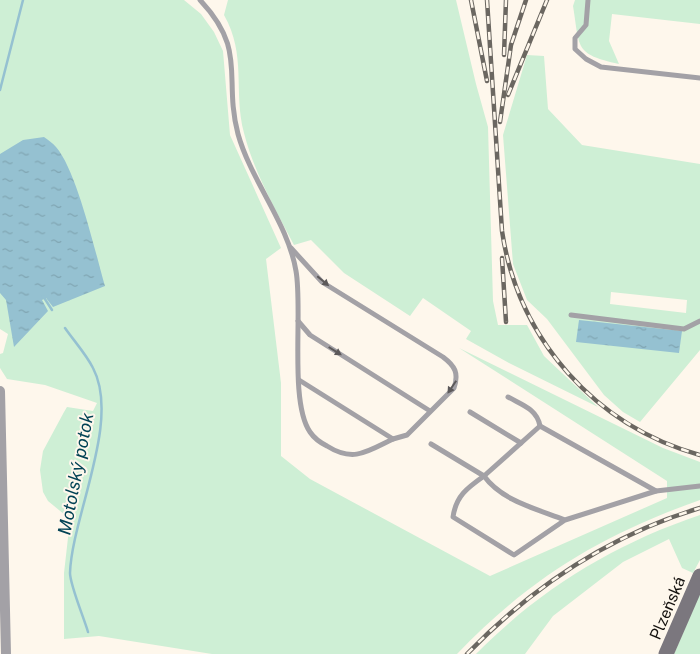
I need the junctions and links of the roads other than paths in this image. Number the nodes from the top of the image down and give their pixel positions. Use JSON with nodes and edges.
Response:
{"nodes":[{"id":1,"x":200,"y":0,"type":"edge"},
{"id":2,"x":588,"y":0,"type":"edge"},
{"id":3,"x":700,"y":78,"type":"edge"},
{"id":4,"x":289,"y":246,"type":"junction"},
{"id":5,"x":571,"y":315,"type":"dead end"},
{"id":6,"x":297,"y":320,"type":"junction"},
{"id":7,"x":700,"y":321,"type":"edge"},
{"id":8,"x":299,"y":380,"type":"junction"},
{"id":9,"x":0,"y":391,"type":"edge"},
{"id":10,"x":508,"y":396,"type":"dead end"},
{"id":11,"x":430,"y":411,"type":"junction"},
{"id":12,"x":470,"y":412,"type":"dead end"},
{"id":13,"x":540,"y":426,"type":"junction"},
{"id":14,"x":393,"y":439,"type":"junction"},
{"id":15,"x":521,"y":443,"type":"junction"},
{"id":16,"x":431,"y":444,"type":"dead end"},
{"id":17,"x":484,"y":476,"type":"junction"},
{"id":18,"x":700,"y":486,"type":"edge"},
{"id":19,"x":656,"y":491,"type":"junction"},
{"id":20,"x":565,"y":520,"type":"junction"},
{"id":21,"x":700,"y":576,"type":"edge"},
{"id":22,"x":6,"y":654,"type":"edge"},
{"id":23,"x":666,"y":654,"type":"edge"}],
"edges":[{"from":1,"to":4,"type":"lane"},
{"from":2,"to":3,"type":"lane"},
{"from":4,"to":6,"type":"lane"},
{"from":4,"to":11,"type":"lane","one_way":true},
{"from":5,"to":7,"type":"lane"},
{"from":6,"to":8,"type":"lane"},
{"from":6,"to":11,"type":"lane","one_way":true},
{"from":8,"to":14,"type":"lane"},
{"from":8,"to":14,"type":"lane"},
{"from":9,"to":22,"type":"street"},
{"from":10,"to":13,"type":"lane"},
{"from":11,"to":14,"type":"lane"},
{"from":12,"to":15,"type":"lane"},
{"from":13,"to":15,"type":"lane"},
{"from":13,"to":19,"type":"lane"},
{"from":15,"to":17,"type":"lane"},
{"from":16,"to":17,"type":"lane"},
{"from":17,"to":20,"type":"lane"},
{"from":17,"to":20,"type":"lane"},
{"from":18,"to":19,"type":"lane"},
{"from":19,"to":20,"type":"lane"},
{"from":21,"to":23,"type":"main road","name":"Plzeňská"}]}
